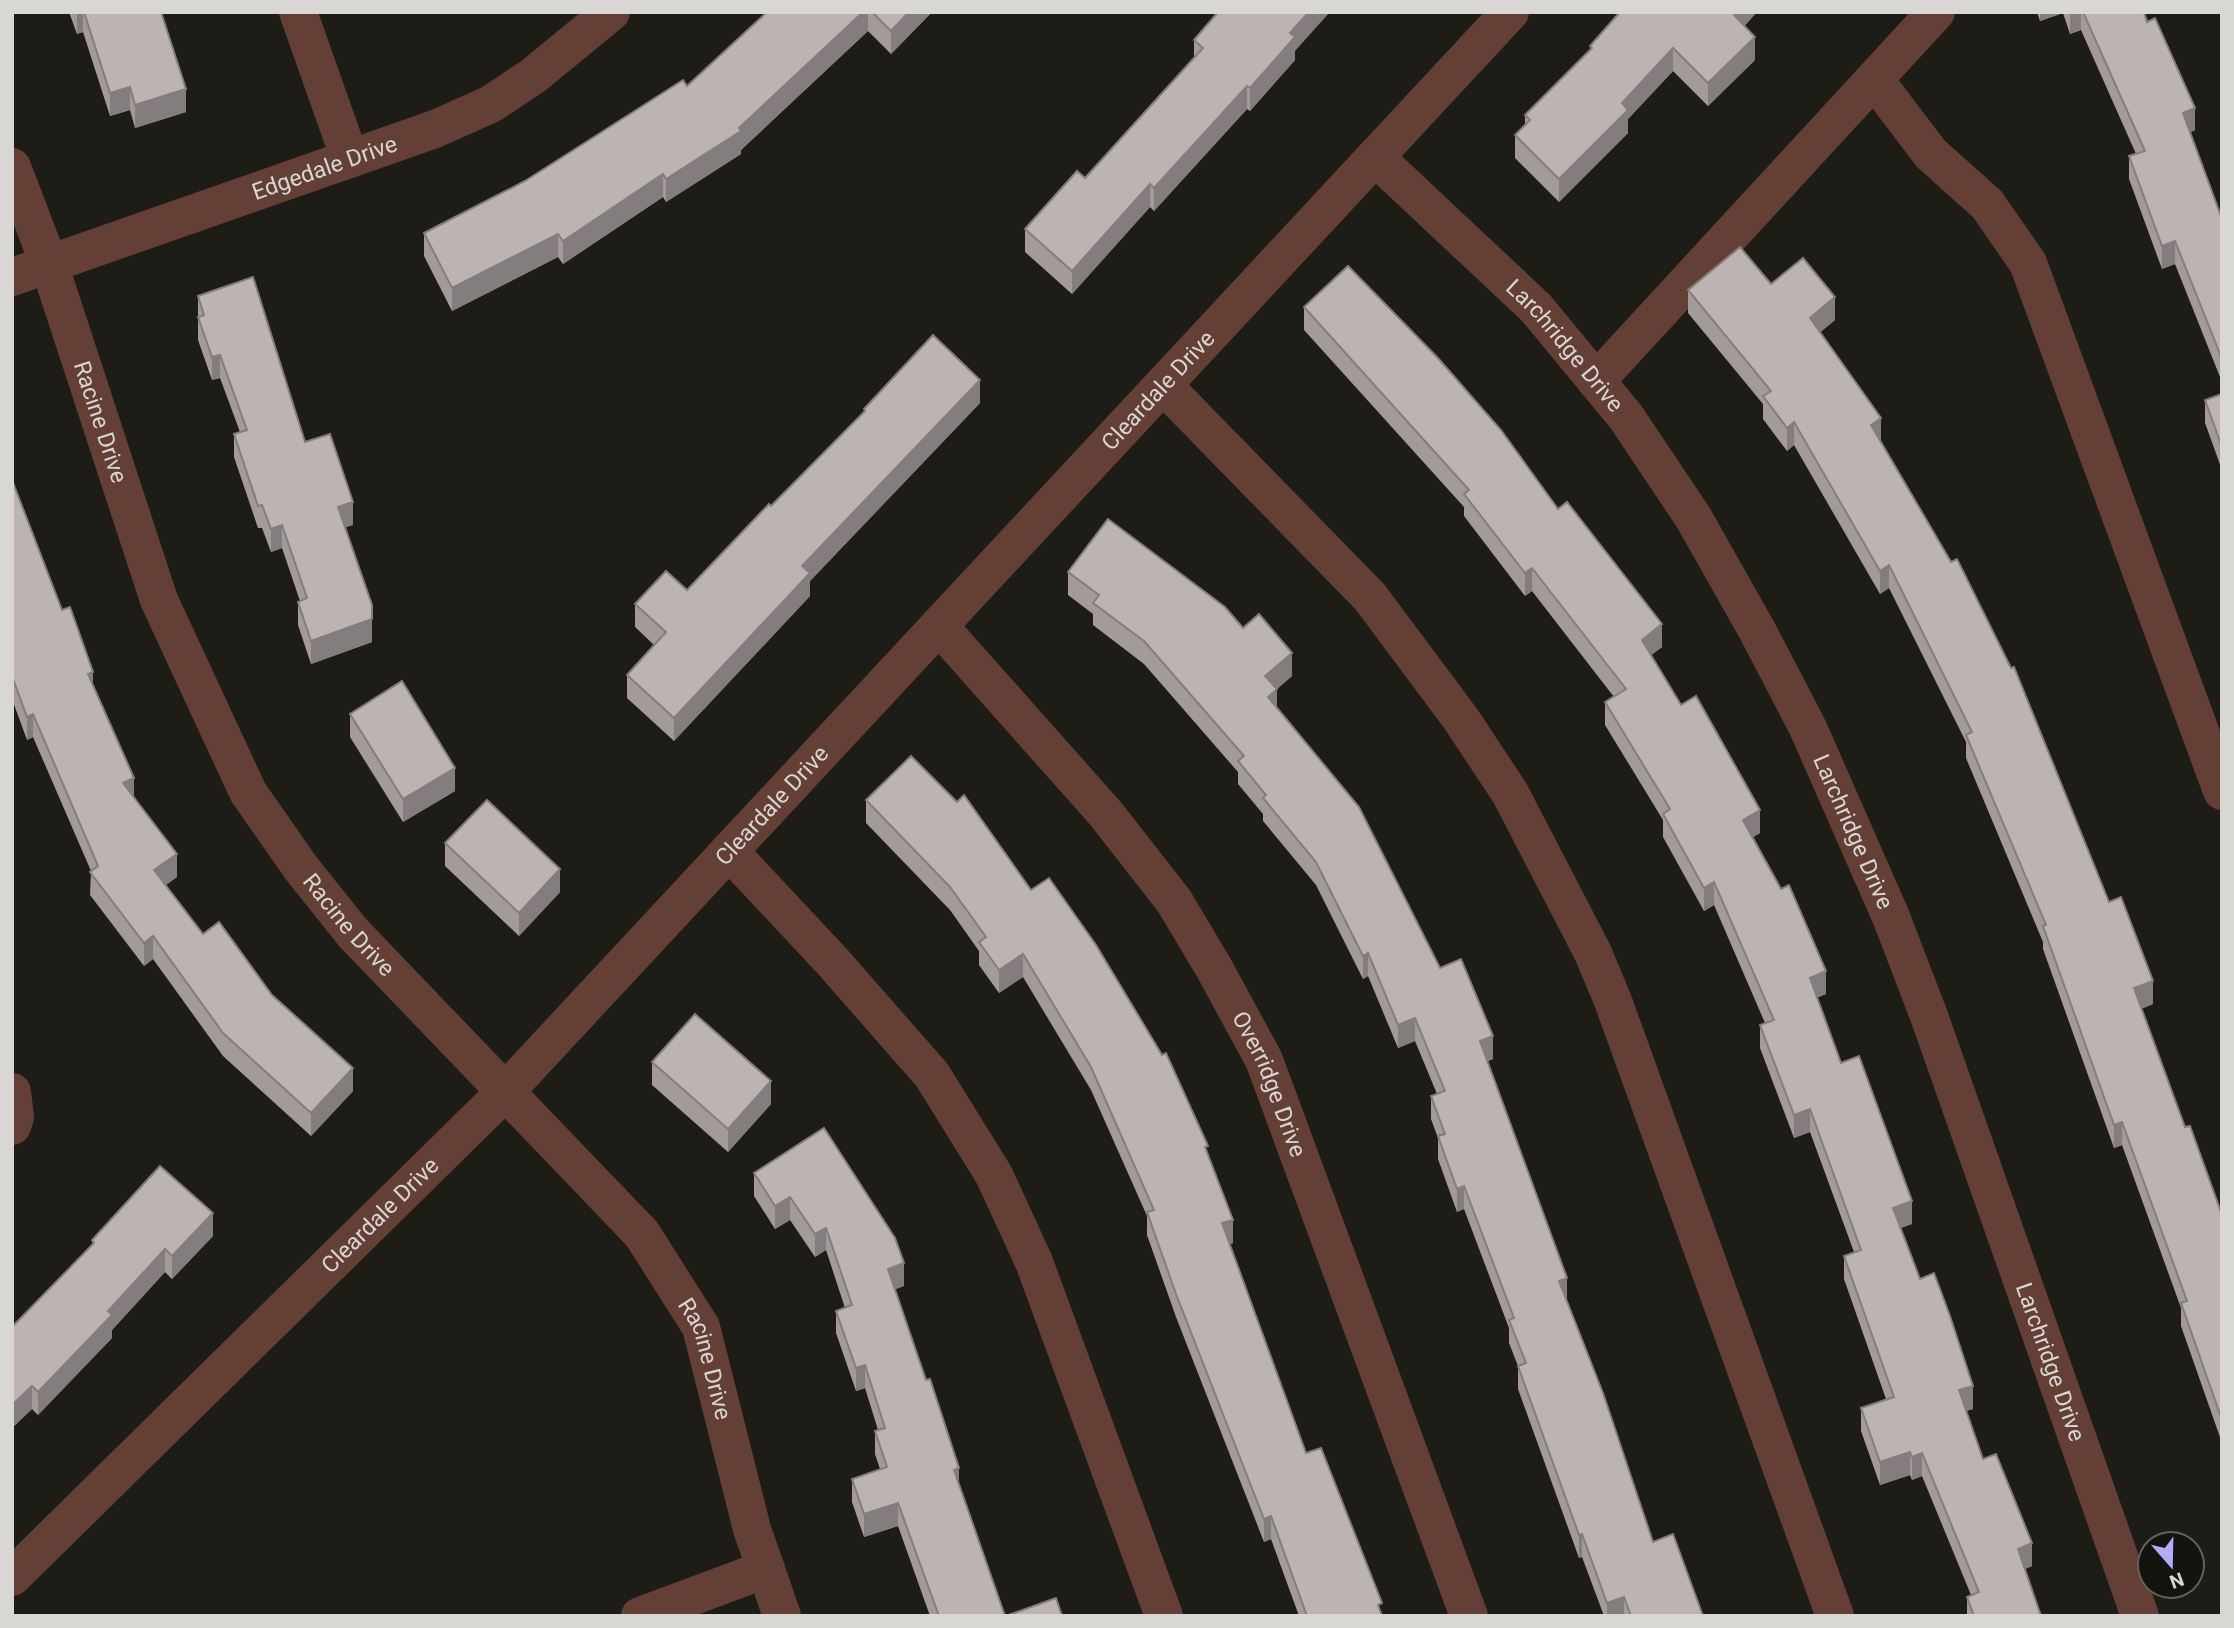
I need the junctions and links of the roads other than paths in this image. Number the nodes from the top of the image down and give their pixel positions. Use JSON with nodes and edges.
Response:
{"nodes":[{"id":1,"x":298,"y":12,"type":"edge"},
{"id":2,"x":611,"y":12,"type":"edge"},
{"id":3,"x":1510,"y":12,"type":"edge"},
{"id":4,"x":1936,"y":12,"type":"edge"},
{"id":5,"x":1874,"y":79,"type":"junction"},
{"id":6,"x":1375,"y":157,"type":"junction"},
{"id":7,"x":351,"y":159,"type":"junction"},
{"id":8,"x":12,"y":167,"type":"edge"},
{"id":9,"x":49,"y":264,"type":"junction"},
{"id":10,"x":12,"y":278,"type":"edge"},
{"id":11,"x":1596,"y":381,"type":"junction"},
{"id":12,"x":1163,"y":385,"type":"junction"},
{"id":13,"x":939,"y":626,"type":"junction"},
{"id":14,"x":2222,"y":790,"type":"edge"},
{"id":15,"x":729,"y":851,"type":"junction"},
{"id":16,"x":12,"y":1092,"type":"edge"},
{"id":17,"x":504,"y":1093,"type":"junction"},
{"id":18,"x":12,"y":1126,"type":"edge"},
{"id":19,"x":766,"y":1569,"type":"junction"},
{"id":20,"x":12,"y":1577,"type":"edge"},
{"id":21,"x":640,"y":1616,"type":"edge"},
{"id":22,"x":782,"y":1616,"type":"edge"},
{"id":23,"x":1164,"y":1616,"type":"edge"},
{"id":24,"x":1469,"y":1616,"type":"edge"},
{"id":25,"x":1835,"y":1616,"type":"edge"},
{"id":26,"x":2140,"y":1616,"type":"edge"}],
"edges":[{"from":1,"to":7,"type":"street"},
{"from":2,"to":7,"type":"street","name":"Edgedale Drive"},
{"from":3,"to":6,"type":"street","name":"Cleardale Drive"},
{"from":4,"to":5,"type":"street"},
{"from":5,"to":11,"type":"street"},
{"from":5,"to":14,"type":"street"},
{"from":6,"to":11,"type":"street","name":"Larchridge Drive"},
{"from":6,"to":12,"type":"street","name":"Cleardale Drive"},
{"from":7,"to":9,"type":"street","name":"Edgedale Drive"},
{"from":8,"to":9,"type":"street","name":"Racine Drive"},
{"from":9,"to":10,"type":"street","name":"Edgedale Drive"},
{"from":9,"to":17,"type":"street","name":"Racine Drive"},
{"from":11,"to":26,"type":"street","name":"Larchridge Drive"},
{"from":12,"to":13,"type":"street","name":"Cleardale Drive"},
{"from":12,"to":25,"type":"street"},
{"from":13,"to":15,"type":"street","name":"Cleardale Drive"},
{"from":13,"to":24,"type":"street","name":"Overridge Drive"},
{"from":15,"to":17,"type":"street","name":"Cleardale Drive"},
{"from":15,"to":23,"type":"street"},
{"from":16,"to":18,"type":"street"},
{"from":17,"to":19,"type":"street","name":"Racine Drive"},
{"from":17,"to":20,"type":"street","name":"Cleardale Drive"},
{"from":19,"to":21,"type":"street"},
{"from":19,"to":22,"type":"street","name":"Racine Drive"}]}
